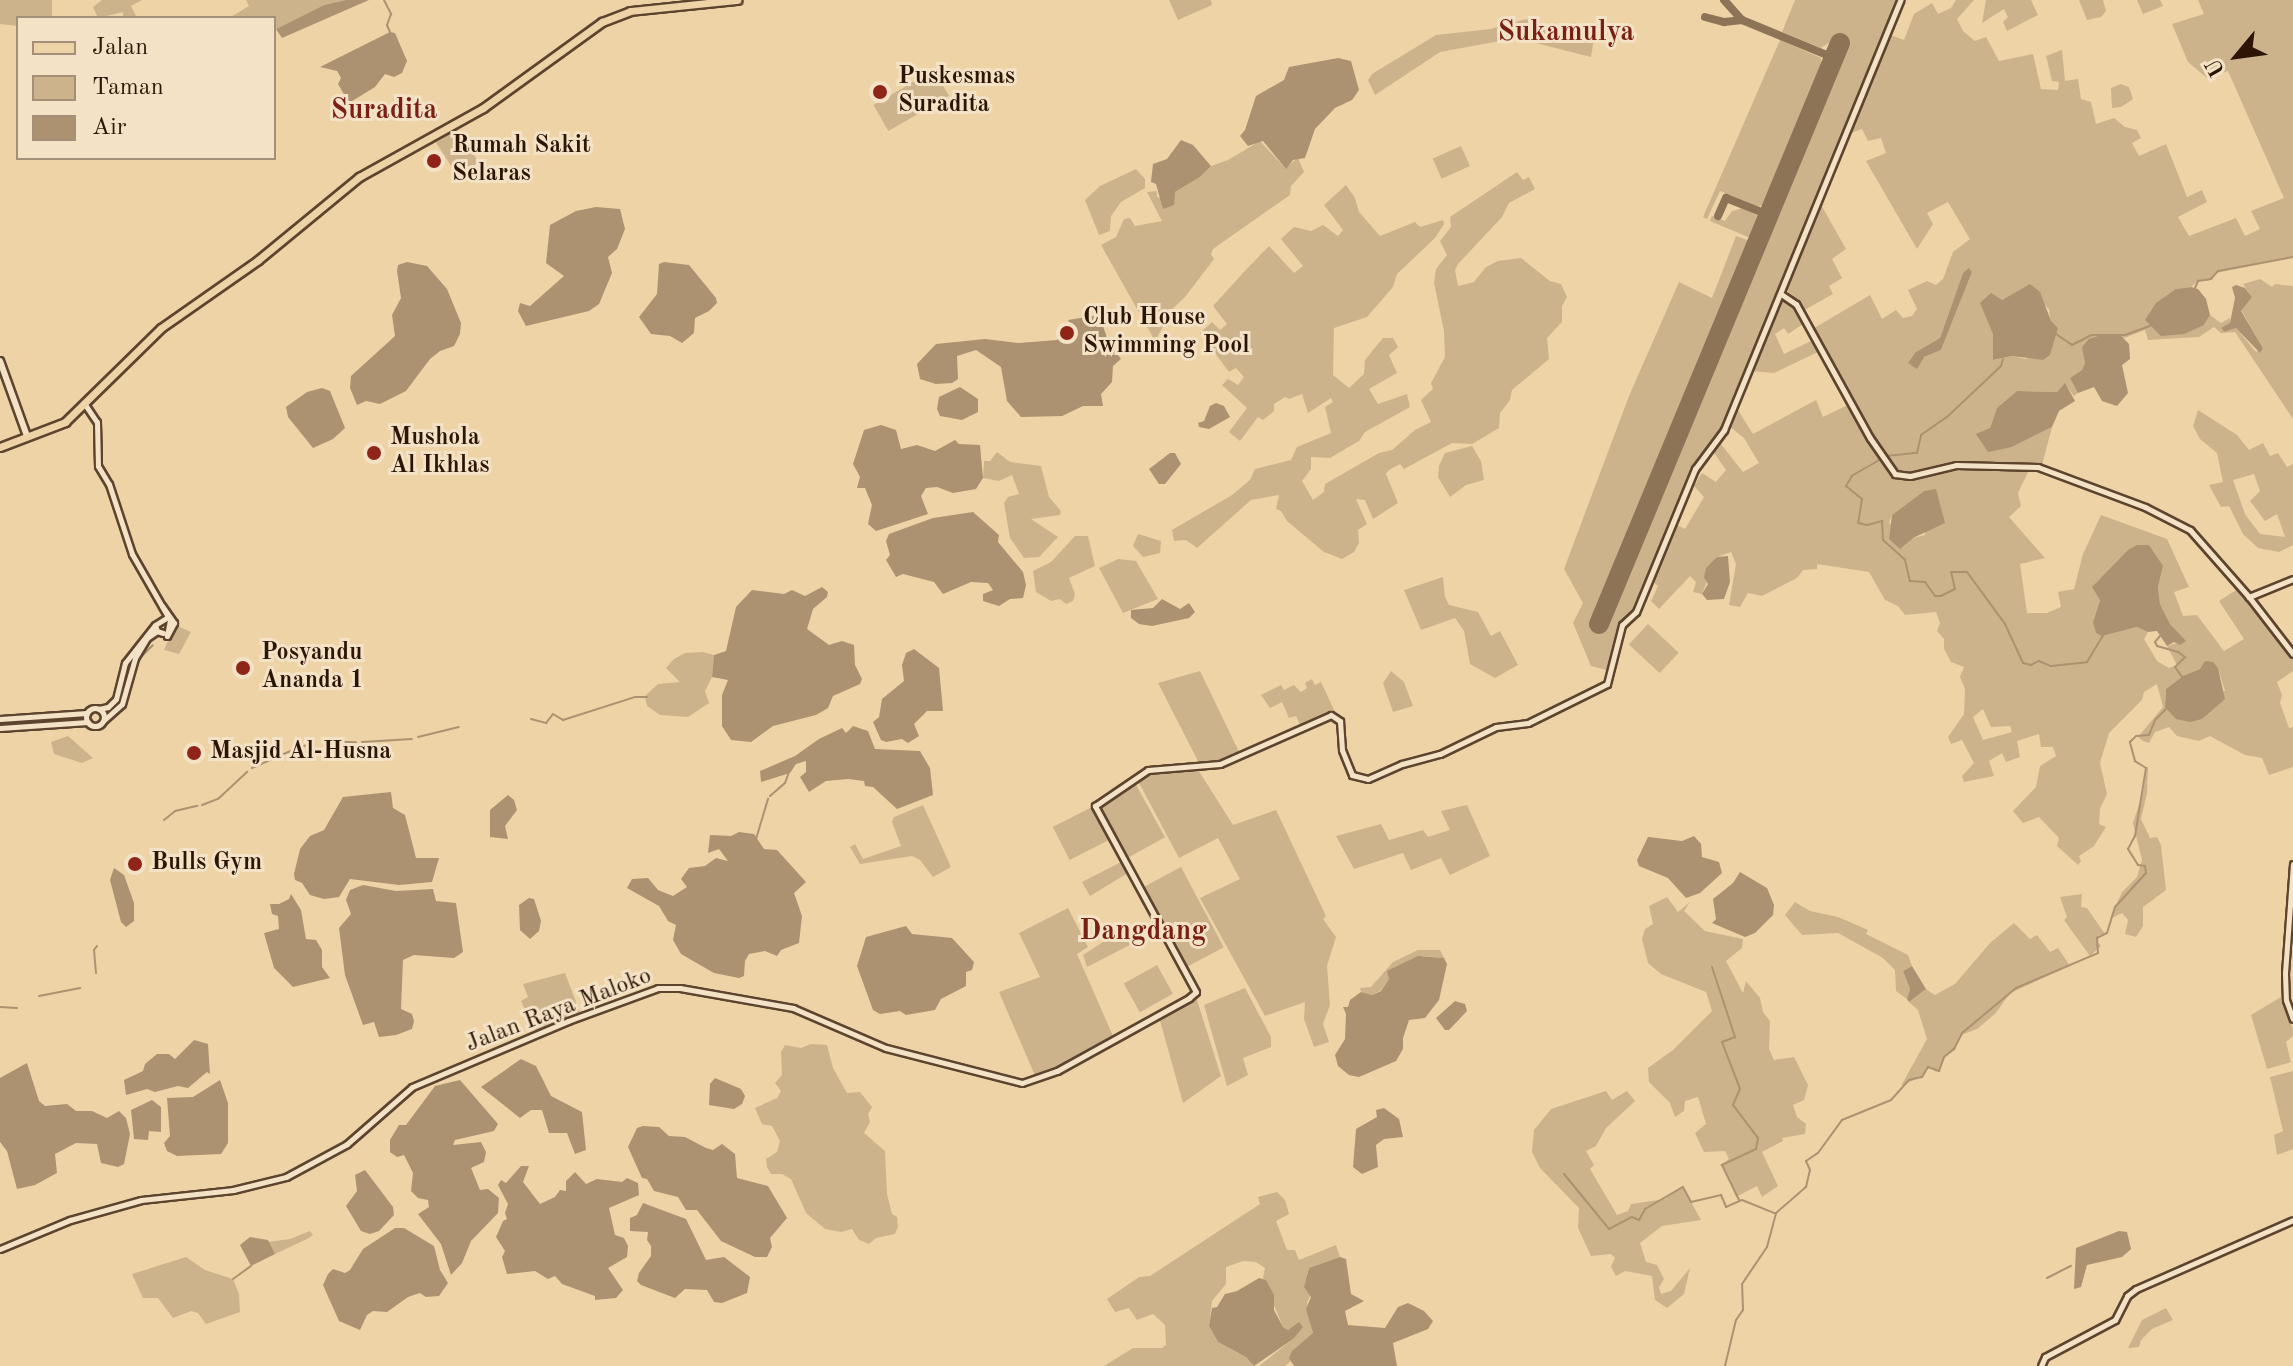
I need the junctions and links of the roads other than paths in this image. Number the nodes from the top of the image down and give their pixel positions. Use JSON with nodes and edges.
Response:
{"nodes":[{"id":1,"x":737,"y":0,"type":"edge"},
{"id":2,"x":1900,"y":0,"type":"edge"},
{"id":3,"x":1781,"y":294,"type":"junction"},
{"id":4,"x":0,"y":361,"type":"edge"},
{"id":5,"x":84,"y":403,"type":"junction"},
{"id":6,"x":27,"y":436,"type":"junction"},
{"id":7,"x":0,"y":447,"type":"edge"},
{"id":8,"x":2293,"y":579,"type":"edge"},
{"id":9,"x":2249,"y":597,"type":"junction"},
{"id":10,"x":162,"y":607,"type":"junction"},
{"id":11,"x":168,"y":617,"type":"junction"},
{"id":12,"x":161,"y":630,"type":"junction"},
{"id":13,"x":2293,"y":654,"type":"edge"},
{"id":14,"x":99,"y":709,"type":"junction"},
{"id":15,"x":87,"y":713,"type":"junction"},
{"id":16,"x":0,"y":719,"type":"edge"},
{"id":17,"x":103,"y":721,"type":"junction"},
{"id":18,"x":88,"y":722,"type":"junction"},
{"id":19,"x":0,"y":728,"type":"edge"},
{"id":20,"x":2293,"y":864,"type":"edge"},
{"id":21,"x":2293,"y":1019,"type":"edge"},
{"id":22,"x":2293,"y":1220,"type":"edge"},
{"id":23,"x":0,"y":1249,"type":"edge"},
{"id":24,"x":2041,"y":1366,"type":"edge"}],
"edges":[{"from":1,"to":5,"type":"main road"},
{"from":2,"to":3,"type":"street"},
{"from":3,"to":9,"type":"street"},
{"from":3,"to":23,"type":"street","name":"Jalan Raya Maloko"},
{"from":4,"to":6,"type":"main road"},
{"from":5,"to":6,"type":"main road"},
{"from":5,"to":10,"type":"street"},
{"from":6,"to":7,"type":"main road"},
{"from":8,"to":9,"type":"street"},
{"from":9,"to":13,"type":"street"},
{"from":10,"to":11,"type":"street"},
{"from":10,"to":12,"type":"street"},
{"from":10,"to":12,"type":"street"},
{"from":11,"to":12,"type":"street"},
{"from":11,"to":12,"type":"street"},
{"from":12,"to":14,"type":"street"},
{"from":12,"to":17,"type":"street"},
{"from":14,"to":15,"type":"street"},
{"from":14,"to":17,"type":"street"},
{"from":15,"to":16,"type":"street"},
{"from":15,"to":18,"type":"street"},
{"from":17,"to":18,"type":"street"},
{"from":18,"to":19,"type":"street"},
{"from":20,"to":21,"type":"street"},
{"from":22,"to":24,"type":"street"}]}
